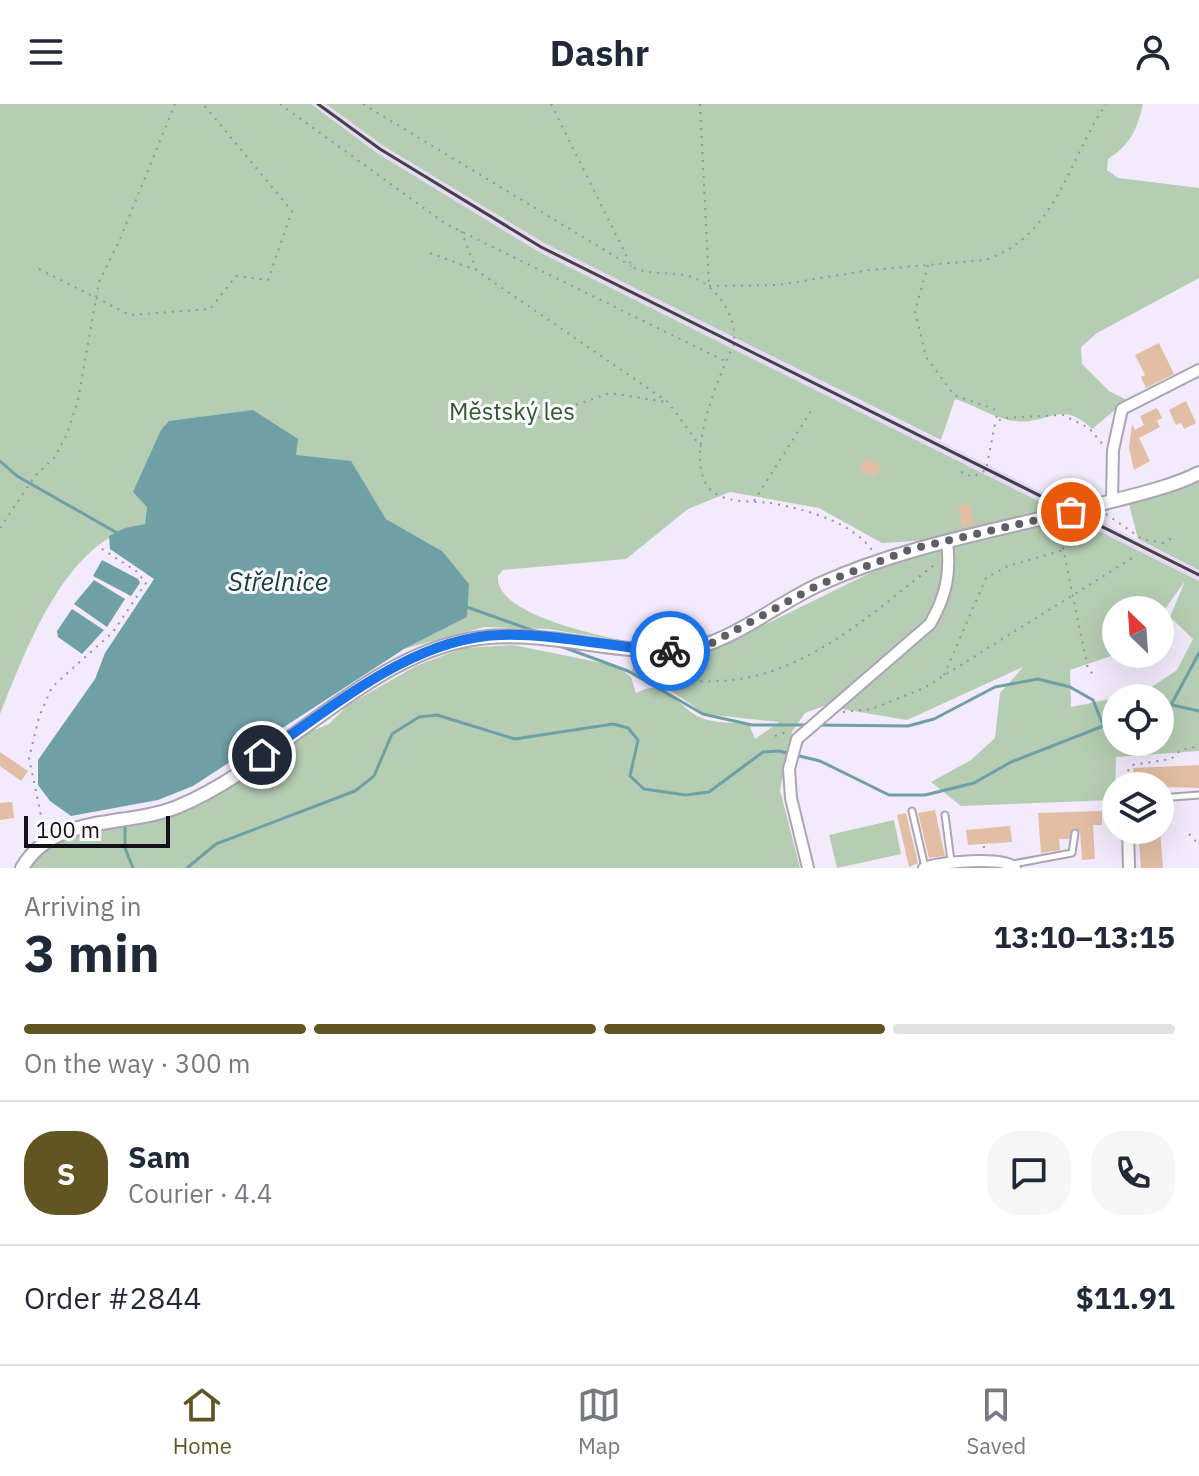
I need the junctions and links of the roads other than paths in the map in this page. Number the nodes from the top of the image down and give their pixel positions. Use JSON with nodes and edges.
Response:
{"nodes":[{"id":1,"x":1199,"y":370,"type":"edge"},
{"id":2,"x":1199,"y":473,"type":"edge"},
{"id":3,"x":1112,"y":501,"type":"junction"},
{"id":4,"x":948,"y":548,"type":"junction"},
{"id":5,"x":1199,"y":795,"type":"edge"},
{"id":6,"x":1174,"y":797,"type":"edge"},
{"id":7,"x":912,"y":811,"type":"dead end"},
{"id":8,"x":945,"y":815,"type":"dead end"},
{"id":9,"x":1075,"y":833,"type":"dead end"},
{"id":10,"x":1128,"y":844,"type":"edge"},
{"id":11,"x":951,"y":862,"type":"junction"},
{"id":12,"x":1014,"y":866,"type":"edge"},
{"id":13,"x":22,"y":868,"type":"edge"},
{"id":14,"x":808,"y":868,"type":"edge"},
{"id":15,"x":924,"y":868,"type":"edge"},
{"id":16,"x":1129,"y":868,"type":"edge"}],
"edges":[{"from":1,"to":3,"type":"street"},
{"from":2,"to":3,"type":"street"},
{"from":3,"to":4,"type":"street"},
{"from":4,"to":13,"type":"street"},
{"from":4,"to":14,"type":"street"},
{"from":5,"to":6,"type":"lane"},
{"from":7,"to":15,"type":"lane"},
{"from":8,"to":11,"type":"lane"},
{"from":9,"to":12,"type":"lane"},
{"from":10,"to":16,"type":"street"},
{"from":11,"to":12,"type":"street"},
{"from":11,"to":15,"type":"street"}]}
